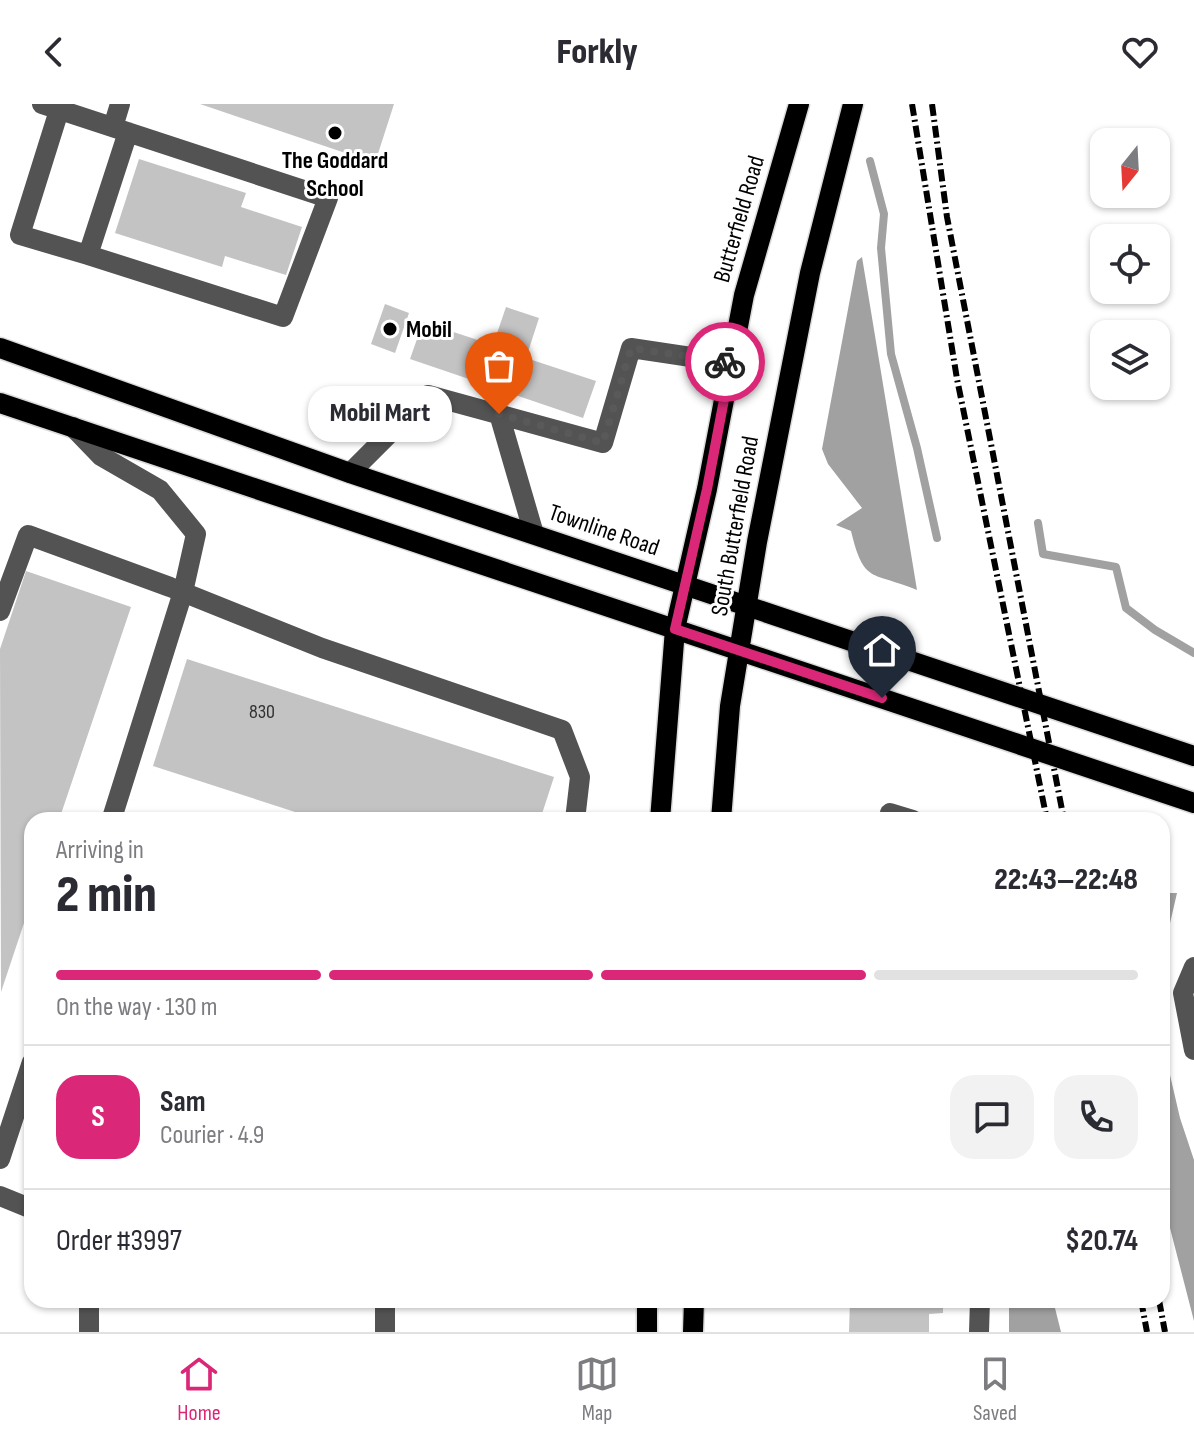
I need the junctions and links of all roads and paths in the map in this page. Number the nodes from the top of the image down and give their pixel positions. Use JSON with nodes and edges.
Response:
{"nodes":[{"id":1,"x":120,"y":104,"type":"edge"},
{"id":2,"x":799,"y":104,"type":"edge"},
{"id":3,"x":853,"y":104,"type":"edge"},
{"id":4,"x":54,"y":106,"type":"edge"},
{"id":5,"x":120,"y":130,"type":"junction"},
{"id":6,"x":88,"y":255,"type":"junction"},
{"id":7,"x":0,"y":348,"type":"edge"},
{"id":8,"x":731,"y":363,"type":"junction"},
{"id":9,"x":0,"y":403,"type":"edge"},
{"id":10,"x":499,"y":414,"type":"junction"},
{"id":11,"x":73,"y":427,"type":"junction"},
{"id":12,"x":350,"y":473,"type":"junction"},
{"id":13,"x":534,"y":534,"type":"junction"},
{"id":14,"x":685,"y":585,"type":"junction"},
{"id":15,"x":183,"y":592,"type":"junction"},
{"id":16,"x":747,"y":606,"type":"junction"},
{"id":17,"x":0,"y":611,"type":"edge"},
{"id":18,"x":675,"y":629,"type":"junction"},
{"id":19,"x":739,"y":651,"type":"junction"},
{"id":20,"x":1194,"y":756,"type":"edge"},
{"id":21,"x":1194,"y":803,"type":"edge"},
{"id":22,"x":116,"y":812,"type":"edge"},
{"id":23,"x":576,"y":812,"type":"edge"},
{"id":24,"x":661,"y":812,"type":"edge"},
{"id":25,"x":722,"y":812,"type":"edge"},
{"id":26,"x":1194,"y":967,"type":"edge"},
{"id":27,"x":1194,"y":1050,"type":"edge"},
{"id":28,"x":24,"y":1086,"type":"edge"},
{"id":29,"x":0,"y":1159,"type":"edge"},
{"id":30,"x":0,"y":1196,"type":"edge"},
{"id":31,"x":24,"y":1206,"type":"edge"},
{"id":32,"x":89,"y":1308,"type":"edge"},
{"id":33,"x":385,"y":1308,"type":"edge"},
{"id":34,"x":647,"y":1308,"type":"edge"},
{"id":35,"x":694,"y":1308,"type":"edge"},
{"id":36,"x":980,"y":1308,"type":"edge"},
{"id":37,"x":89,"y":1332,"type":"edge"},
{"id":38,"x":385,"y":1332,"type":"edge"},
{"id":39,"x":647,"y":1332,"type":"edge"},
{"id":40,"x":693,"y":1332,"type":"edge"},
{"id":41,"x":979,"y":1332,"type":"edge"}],
"edges":[{"from":1,"to":5,"type":"street"},
{"from":2,"to":8,"type":"main road","name":"Butterfield Road"},
{"from":3,"to":16,"type":"main road","name":"South Butterfield Road"},
{"from":4,"to":5,"type":"street"},
{"from":4,"to":6,"type":"street"},
{"from":5,"to":6,"type":"street"},
{"from":5,"to":6,"type":"street"},
{"from":7,"to":12,"type":"main road","name":"Townline Road"},
{"from":8,"to":10,"type":"street"},
{"from":8,"to":14,"type":"main road","name":"Butterfield Road"},
{"from":9,"to":11,"type":"main road"},
{"from":10,"to":12,"type":"street"},
{"from":10,"to":13,"type":"street"},
{"from":11,"to":15,"type":"street"},
{"from":11,"to":18,"type":"main road"},
{"from":12,"to":13,"type":"main road","name":"Townline Road"},
{"from":13,"to":14,"type":"main road","name":"Townline Road"},
{"from":14,"to":16,"type":"main road","name":"Townline Road"},
{"from":14,"to":18,"type":"main road","name":"South Butterfield Road"},
{"from":15,"to":17,"type":"street"},
{"from":15,"to":22,"type":"street"},
{"from":15,"to":23,"type":"street"},
{"from":16,"to":19,"type":"main road","name":"South Butterfield Road"},
{"from":16,"to":20,"type":"main road","name":"Townline Road"},
{"from":18,"to":19,"type":"main road"},
{"from":18,"to":24,"type":"main road","name":"South Butterfield Road"},
{"from":19,"to":21,"type":"main road"},
{"from":19,"to":25,"type":"main road","name":"South Butterfield Road"},
{"from":26,"to":27,"type":"street"},
{"from":28,"to":29,"type":"street"},
{"from":30,"to":31,"type":"street"},
{"from":32,"to":37,"type":"street"},
{"from":33,"to":38,"type":"street"},
{"from":34,"to":39,"type":"main road"},
{"from":35,"to":40,"type":"main road"},
{"from":36,"to":41,"type":"street"}]}
